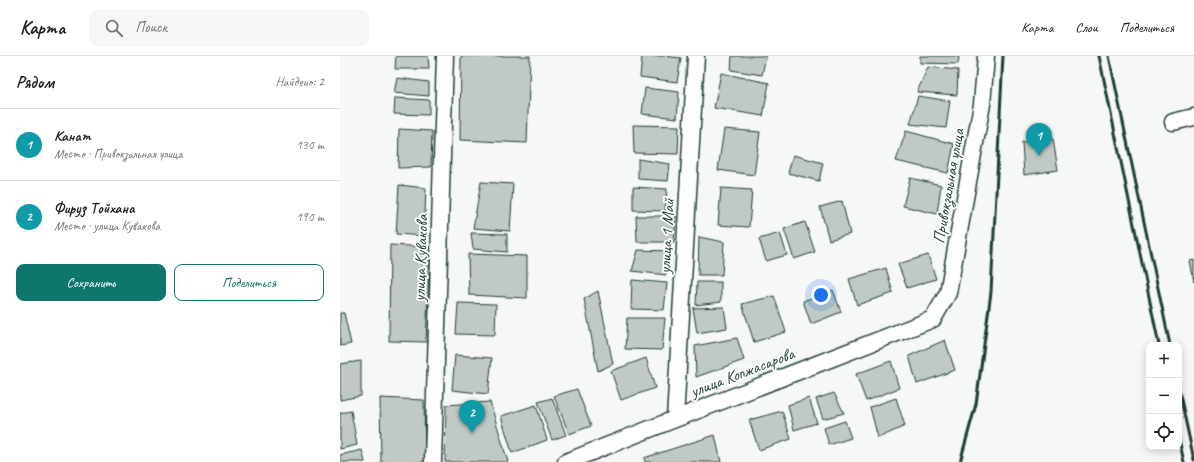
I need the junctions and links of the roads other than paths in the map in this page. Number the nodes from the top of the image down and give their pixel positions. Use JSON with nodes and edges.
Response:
{"nodes":[{"id":1,"x":445,"y":56,"type":"edge"},
{"id":2,"x":696,"y":56,"type":"edge"},
{"id":3,"x":986,"y":56,"type":"edge"},
{"id":4,"x":1194,"y":117,"type":"edge"},
{"id":5,"x":1173,"y":122,"type":"dead end"},
{"id":6,"x":933,"y":320,"type":"joint"},
{"id":7,"x":675,"y":419,"type":"junction"},
{"id":8,"x":433,"y":462,"type":"edge"},
{"id":9,"x":566,"y":462,"type":"edge"}],
"edges":[{"from":1,"to":8,"type":"street","name":"улица Кувакова"},
{"from":2,"to":7,"type":"street","name":"улица 1 Май"},
{"from":3,"to":6,"type":"street","name":"Привокзальная улица"},
{"from":4,"to":5,"type":"street"},
{"from":6,"to":7,"type":"street","name":"улица Копжасарова"},
{"from":7,"to":9,"type":"street","name":"улица Копжасарова"}]}
